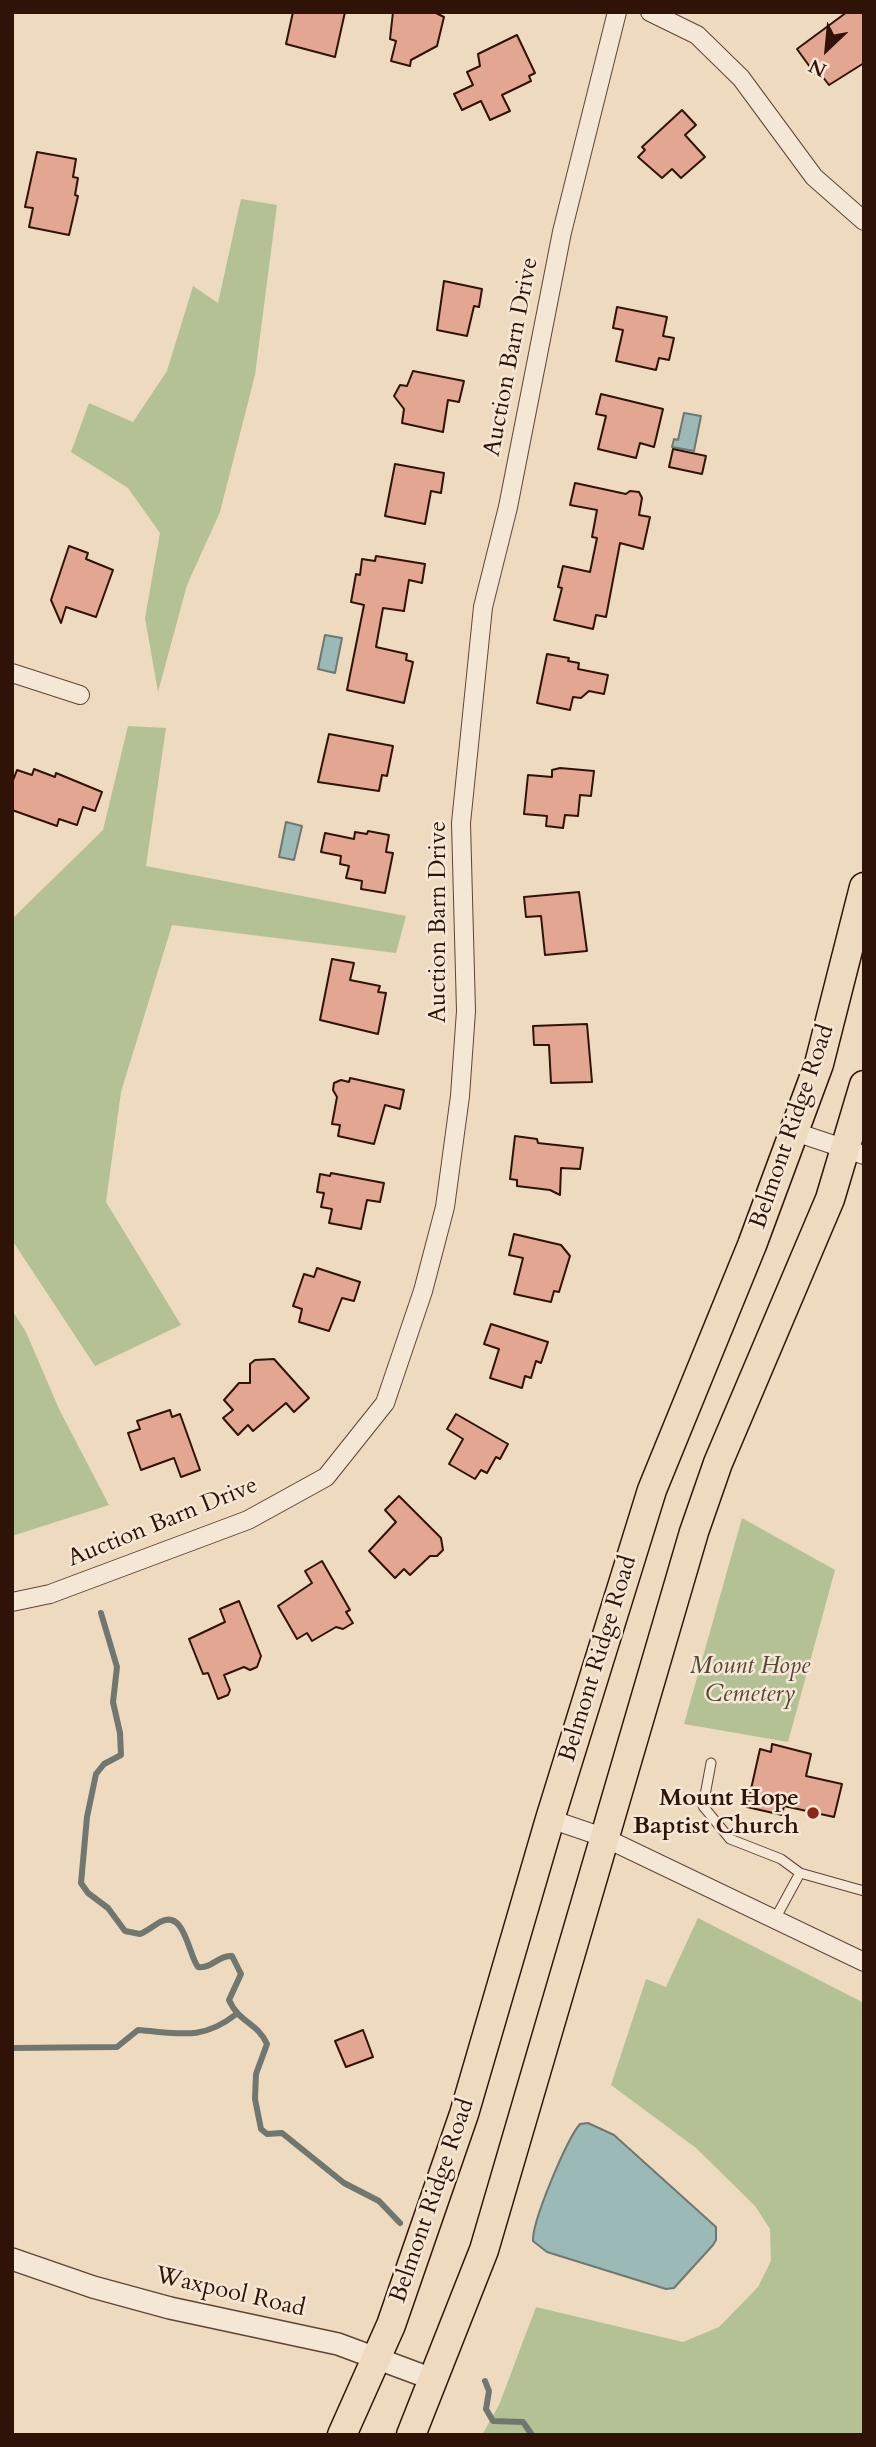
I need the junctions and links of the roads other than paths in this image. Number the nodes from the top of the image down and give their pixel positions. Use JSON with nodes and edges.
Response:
{"nodes":[{"id":1,"x":617,"y":12,"type":"edge"},
{"id":2,"x":650,"y":12,"type":"edge"},
{"id":3,"x":864,"y":221,"type":"edge"},
{"id":4,"x":12,"y":673,"type":"edge"},
{"id":5,"x":80,"y":695,"type":"dead end"},
{"id":6,"x":864,"y":887,"type":"edge"},
{"id":7,"x":864,"y":1085,"type":"edge"},
{"id":8,"x":795,"y":1132,"type":"junction"},
{"id":9,"x":855,"y":1153,"type":"edge"},
{"id":10,"x":12,"y":1602,"type":"edge"},
{"id":11,"x":711,"y":1763,"type":"dead end"},
{"id":12,"x":550,"y":1819,"type":"junction"},
{"id":13,"x":603,"y":1837,"type":"junction"},
{"id":14,"x":800,"y":1872,"type":"junction"},
{"id":15,"x":864,"y":1891,"type":"edge"},
{"id":16,"x":775,"y":1919,"type":"junction"},
{"id":17,"x":864,"y":1962,"type":"edge"},
{"id":18,"x":12,"y":2259,"type":"edge"},
{"id":19,"x":377,"y":2356,"type":"junction"},
{"id":20,"x":435,"y":2380,"type":"junction"},
{"id":21,"x":342,"y":2435,"type":"edge"},
{"id":22,"x":411,"y":2435,"type":"edge"}],
"edges":[{"from":1,"to":10,"type":"street","name":"Auction Barn Drive"},
{"from":2,"to":3,"type":"street"},
{"from":4,"to":5,"type":"street"},
{"from":6,"to":8,"type":"main road","name":"Belmont Ridge Road"},
{"from":7,"to":9,"type":"main road"},
{"from":8,"to":9,"type":"street"},
{"from":8,"to":12,"type":"main road","name":"Belmont Ridge Road"},
{"from":9,"to":13,"type":"main road"},
{"from":11,"to":14,"type":"lane"},
{"from":12,"to":13,"type":"street"},
{"from":12,"to":19,"type":"main road","name":"Belmont Ridge Road"},
{"from":13,"to":16,"type":"street"},
{"from":13,"to":20,"type":"main road"},
{"from":14,"to":15,"type":"lane"},
{"from":14,"to":16,"type":"lane"},
{"from":16,"to":17,"type":"street"},
{"from":18,"to":19,"type":"street","name":"Waxpool Road"},
{"from":19,"to":20,"type":"street","name":"Waxpool Road"},
{"from":19,"to":21,"type":"main road","name":"Belmont Ridge Road"},
{"from":20,"to":22,"type":"main road"}]}
